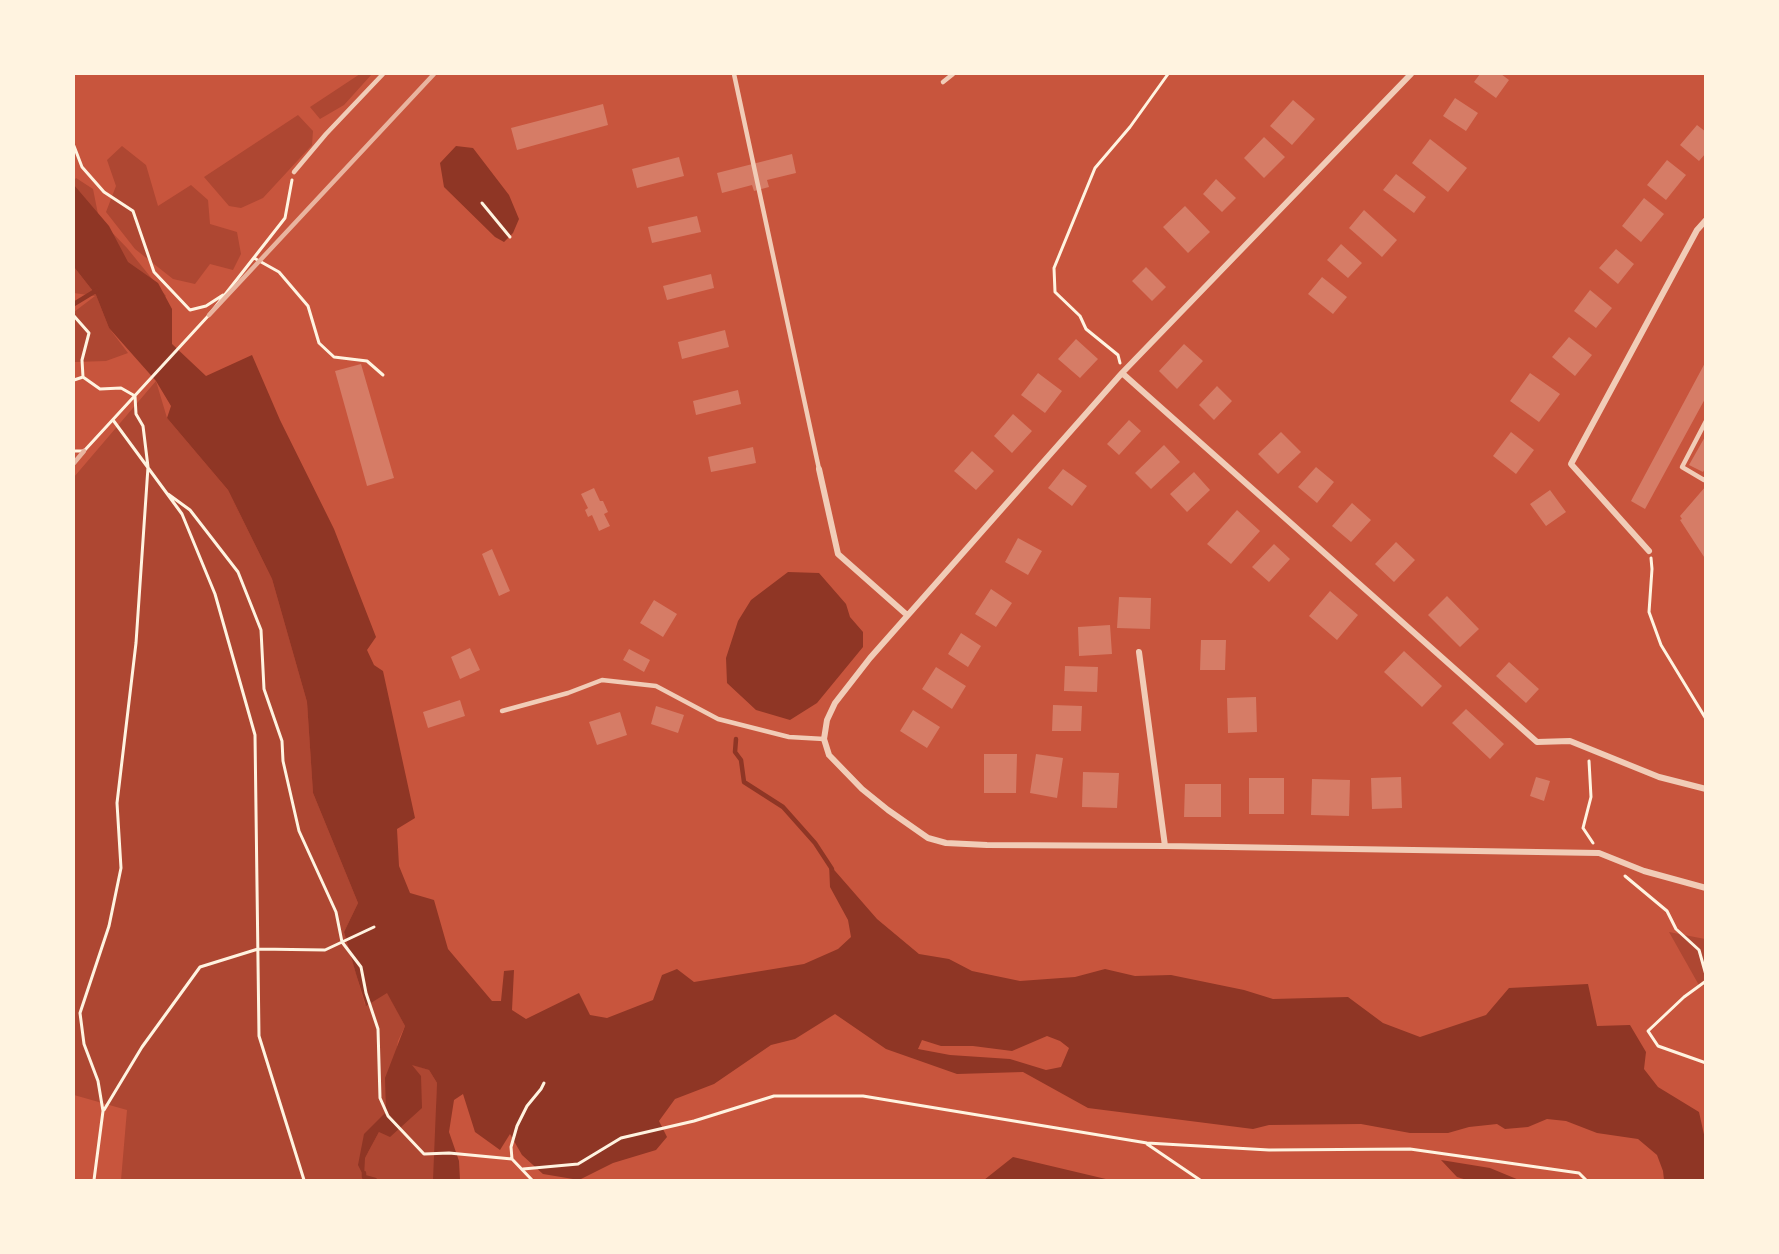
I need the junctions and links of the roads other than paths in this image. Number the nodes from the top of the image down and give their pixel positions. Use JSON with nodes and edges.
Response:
{"nodes":[{"id":1,"x":383,"y":74,"type":"edge"},
{"id":2,"x":734,"y":74,"type":"edge"},
{"id":3,"x":953,"y":74,"type":"edge"},
{"id":4,"x":1411,"y":74,"type":"edge"},
{"id":5,"x":943,"y":82,"type":"dead end"},
{"id":6,"x":294,"y":172,"type":"road end"},
{"id":7,"x":1706,"y":220,"type":"edge"},
{"id":8,"x":1122,"y":373,"type":"junction"},
{"id":9,"x":1706,"y":421,"type":"edge"},
{"id":10,"x":819,"y":469,"type":"joint"},
{"id":11,"x":1706,"y":478,"type":"edge"},
{"id":12,"x":1649,"y":551,"type":"road end"},
{"id":13,"x":907,"y":615,"type":"junction"},
{"id":14,"x":1139,"y":652,"type":"dead end"},
{"id":15,"x":502,"y":711,"type":"dead end"},
{"id":16,"x":824,"y":739,"type":"junction"},
{"id":17,"x":1706,"y":789,"type":"edge"},
{"id":18,"x":1165,"y":846,"type":"junction"},
{"id":19,"x":1706,"y":888,"type":"edge"}],
"edges":[{"from":1,"to":6,"type":"lane"},
{"from":2,"to":10,"type":"lane"},
{"from":3,"to":5,"type":"lane"},
{"from":4,"to":8,"type":"street"},
{"from":7,"to":12,"type":"street"},
{"from":8,"to":13,"type":"street"},
{"from":8,"to":17,"type":"street"},
{"from":9,"to":11,"type":"lane"},
{"from":10,"to":13,"type":"street"},
{"from":13,"to":16,"type":"street"},
{"from":14,"to":18,"type":"street"},
{"from":15,"to":16,"type":"lane"},
{"from":16,"to":18,"type":"street"},
{"from":18,"to":19,"type":"street"}]}
